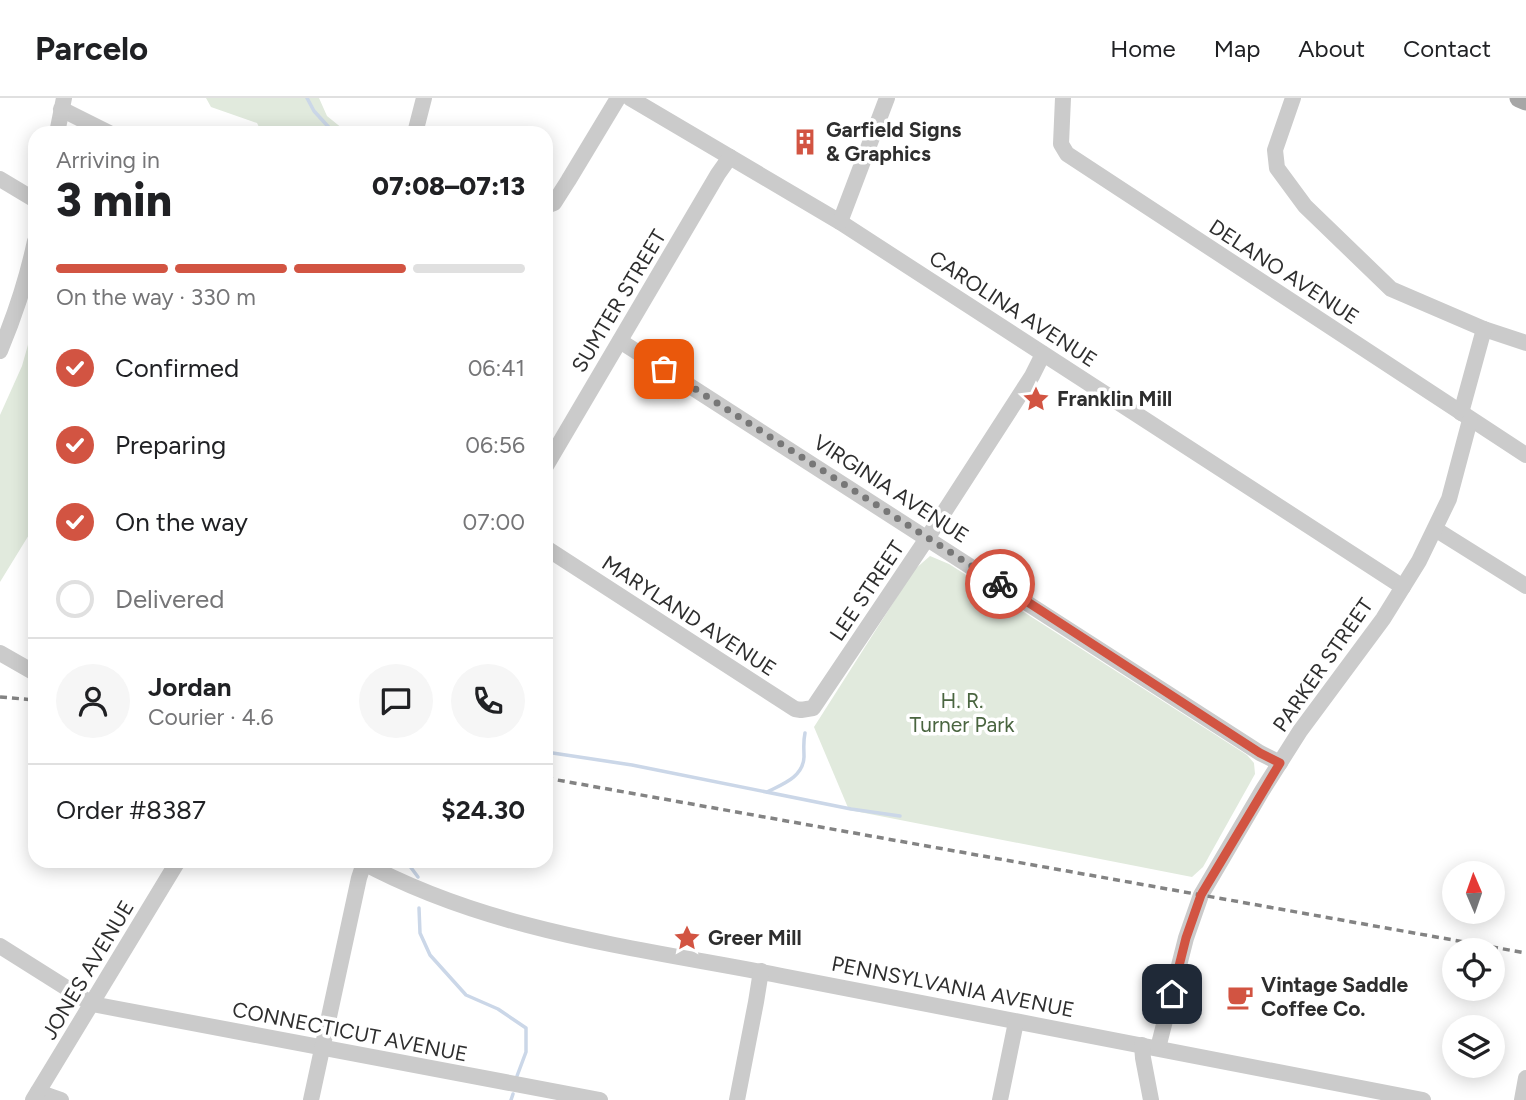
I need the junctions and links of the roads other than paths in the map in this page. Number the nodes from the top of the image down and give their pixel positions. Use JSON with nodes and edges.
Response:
{"nodes":[{"id":1,"x":424,"y":98,"type":"edge"},
{"id":2,"x":618,"y":98,"type":"edge"},
{"id":3,"x":630,"y":98,"type":"edge"},
{"id":4,"x":887,"y":98,"type":"edge"},
{"id":5,"x":1063,"y":98,"type":"edge"},
{"id":6,"x":1293,"y":98,"type":"edge"},
{"id":7,"x":1519,"y":98,"type":"edge"},
{"id":8,"x":1526,"y":101,"type":"edge"},
{"id":9,"x":62,"y":104,"type":"edge"},
{"id":10,"x":58,"y":126,"type":"edge"},
{"id":11,"x":98,"y":126,"type":"edge"},
{"id":12,"x":418,"y":126,"type":"edge"},
{"id":13,"x":730,"y":157,"type":"junction"},
{"id":14,"x":0,"y":179,"type":"edge"},
{"id":15,"x":28,"y":196,"type":"edge"},
{"id":16,"x":553,"y":203,"type":"edge"},
{"id":17,"x":840,"y":222,"type":"junction"},
{"id":18,"x":28,"y":268,"type":"edge"},
{"id":19,"x":1484,"y":329,"type":"junction"},
{"id":20,"x":620,"y":341,"type":"junction"},
{"id":21,"x":1526,"y":343,"type":"edge"},
{"id":22,"x":0,"y":351,"type":"edge"},
{"id":23,"x":1043,"y":354,"type":"junction"},
{"id":24,"x":1465,"y":416,"type":"junction"},
{"id":25,"x":553,"y":454,"type":"edge"},
{"id":26,"x":1526,"y":455,"type":"edge"},
{"id":27,"x":1435,"y":529,"type":"junction"},
{"id":28,"x":928,"y":537,"type":"junction"},
{"id":29,"x":553,"y":553,"type":"edge"},
{"id":30,"x":1526,"y":586,"type":"edge"},
{"id":31,"x":1403,"y":587,"type":"junction"},
{"id":32,"x":0,"y":653,"type":"edge"},
{"id":33,"x":28,"y":669,"type":"edge"},
{"id":34,"x":813,"y":708,"type":"joint"},
{"id":35,"x":1280,"y":763,"type":"junction"},
{"id":36,"x":174,"y":868,"type":"edge"},
{"id":37,"x":361,"y":868,"type":"edge"},
{"id":38,"x":375,"y":868,"type":"edge"},
{"id":39,"x":0,"y":946,"type":"edge"},
{"id":40,"x":761,"y":971,"type":"junction"},
{"id":41,"x":92,"y":1004,"type":"junction"},
{"id":42,"x":1016,"y":1022,"type":"junction"},
{"id":43,"x":1150,"y":1046,"type":"junction"},
{"id":44,"x":323,"y":1048,"type":"junction"},
{"id":45,"x":1526,"y":1078,"type":"edge"},
{"id":46,"x":36,"y":1096,"type":"edge"},
{"id":47,"x":61,"y":1100,"type":"edge"},
{"id":48,"x":311,"y":1100,"type":"edge"},
{"id":49,"x":600,"y":1100,"type":"edge"},
{"id":50,"x":737,"y":1100,"type":"edge"},
{"id":51,"x":1000,"y":1100,"type":"edge"},
{"id":52,"x":1151,"y":1100,"type":"edge"},
{"id":53,"x":1423,"y":1100,"type":"edge"},
{"id":54,"x":1522,"y":1100,"type":"edge"}],
"edges":[{"from":1,"to":12,"type":"street"},
{"from":2,"to":16,"type":"street"},
{"from":3,"to":13,"type":"street","name":"CAROLINA AVENUE"},
{"from":4,"to":17,"type":"street"},
{"from":5,"to":24,"type":"street","name":"DELANO AVENUE"},
{"from":6,"to":19,"type":"street"},
{"from":7,"to":8,"type":"main road"},
{"from":9,"to":10,"type":"street"},
{"from":9,"to":11,"type":"street"},
{"from":13,"to":17,"type":"street","name":"CAROLINA AVENUE"},
{"from":13,"to":20,"type":"street","name":"SUMTER STREET"},
{"from":14,"to":15,"type":"street"},
{"from":17,"to":23,"type":"street","name":"CAROLINA AVENUE"},
{"from":18,"to":22,"type":"street"},
{"from":19,"to":21,"type":"street"},
{"from":19,"to":24,"type":"street","name":"PARKER STREET"},
{"from":20,"to":25,"type":"street","name":"SUMTER STREET"},
{"from":20,"to":28,"type":"street","name":"VIRGINIA AVENUE"},
{"from":23,"to":28,"type":"street","name":"LEE STREET"},
{"from":23,"to":31,"type":"street","name":"CAROLINA AVENUE"},
{"from":24,"to":26,"type":"street","name":"DELANO AVENUE"},
{"from":24,"to":27,"type":"street","name":"PARKER STREET"},
{"from":27,"to":30,"type":"street"},
{"from":27,"to":31,"type":"street","name":"PARKER STREET"},
{"from":28,"to":34,"type":"street","name":"LEE STREET"},
{"from":28,"to":35,"type":"street","name":"VIRGINIA AVENUE"},
{"from":29,"to":34,"type":"street","name":"MARYLAND AVENUE"},
{"from":31,"to":35,"type":"street","name":"PARKER STREET"},
{"from":32,"to":33,"type":"street"},
{"from":35,"to":43,"type":"street","name":"PARKER STREET"},
{"from":36,"to":41,"type":"street","name":"JONES AVENUE"},
{"from":37,"to":44,"type":"street"},
{"from":38,"to":40,"type":"street","name":"PENNSYLVANIA AVENUE"},
{"from":39,"to":41,"type":"street"},
{"from":40,"to":42,"type":"street","name":"PENNSYLVANIA AVENUE"},
{"from":40,"to":50,"type":"street"},
{"from":41,"to":44,"type":"street","name":"CONNECTICUT AVENUE"},
{"from":41,"to":46,"type":"street","name":"JONES AVENUE"},
{"from":42,"to":43,"type":"street","name":"PENNSYLVANIA AVENUE"},
{"from":42,"to":51,"type":"street"},
{"from":43,"to":52,"type":"street","name":"PARKER STREET"},
{"from":43,"to":53,"type":"street","name":"PENNSYLVANIA AVENUE"},
{"from":44,"to":48,"type":"street"},
{"from":44,"to":49,"type":"street","name":"CONNECTICUT AVENUE"},
{"from":45,"to":54,"type":"street"},
{"from":46,"to":47,"type":"street"}]}
